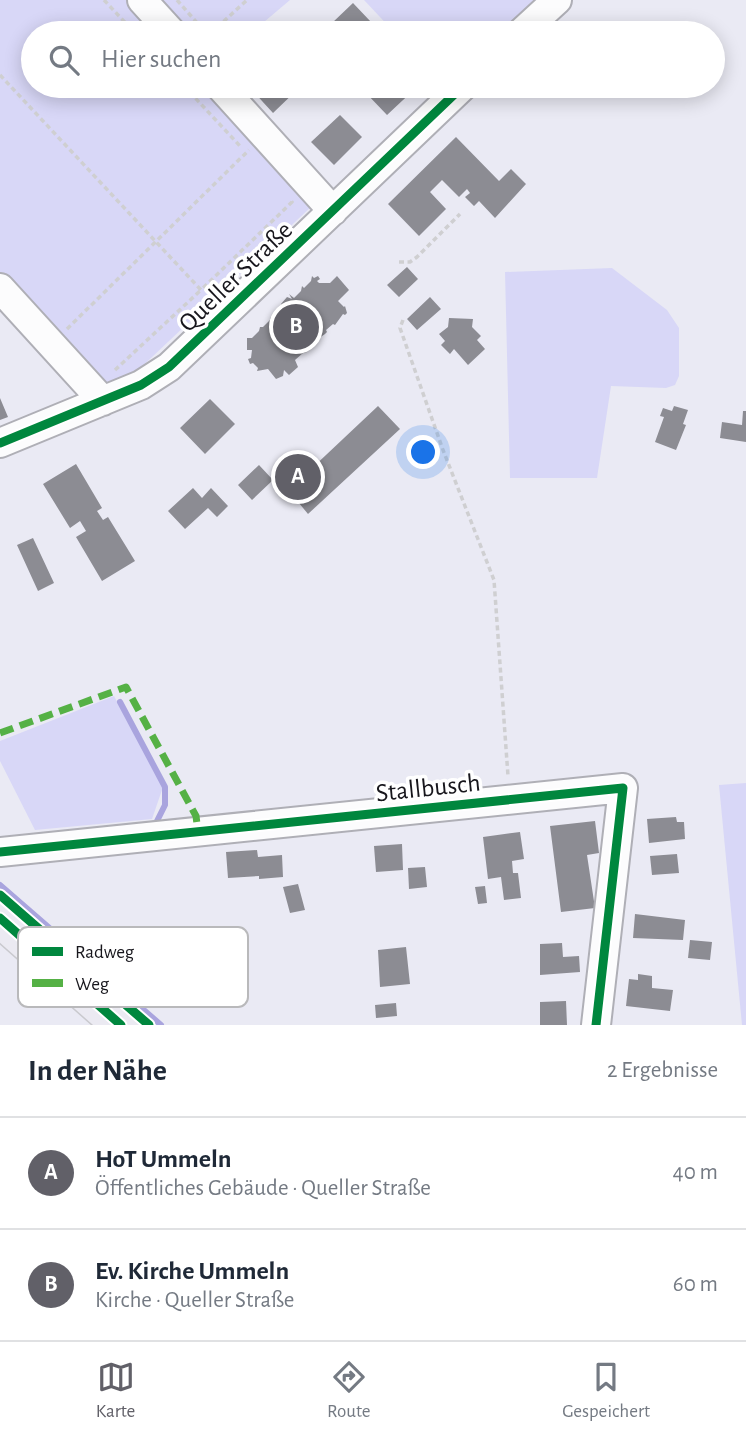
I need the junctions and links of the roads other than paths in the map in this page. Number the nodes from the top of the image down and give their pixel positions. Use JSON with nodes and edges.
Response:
{"nodes":[{"id":1,"x":142,"y":0,"type":"edge"},
{"id":2,"x":557,"y":0,"type":"edge"},
{"id":3,"x":161,"y":21,"type":"edge"},
{"id":4,"x":533,"y":21,"type":"edge"},
{"id":5,"x":227,"y":98,"type":"edge"},
{"id":6,"x":451,"y":98,"type":"edge"},
{"id":7,"x":333,"y":211,"type":"junction"},
{"id":8,"x":0,"y":288,"type":"edge"},
{"id":9,"x":103,"y":401,"type":"junction"},
{"id":10,"x":0,"y":443,"type":"edge"},
{"id":11,"x":0,"y":852,"type":"edge"},
{"id":12,"x":0,"y":918,"type":"edge"},
{"id":13,"x":18,"y":934,"type":"edge"},
{"id":14,"x":101,"y":1007,"type":"edge"},
{"id":15,"x":121,"y":1025,"type":"edge"},
{"id":16,"x":596,"y":1025,"type":"edge"}],
"edges":[{"from":1,"to":3,"type":"street"},
{"from":2,"to":4,"type":"street"},
{"from":5,"to":7,"type":"street"},
{"from":6,"to":7,"type":"street","name":"Queller Straße"},
{"from":7,"to":9,"type":"street","name":"Queller Straße"},
{"from":8,"to":9,"type":"street"},
{"from":9,"to":10,"type":"street","name":"Queller Straße"},
{"from":11,"to":16,"type":"street","name":"Stallbusch"},
{"from":12,"to":13,"type":"main road"},
{"from":14,"to":15,"type":"main road"}]}
